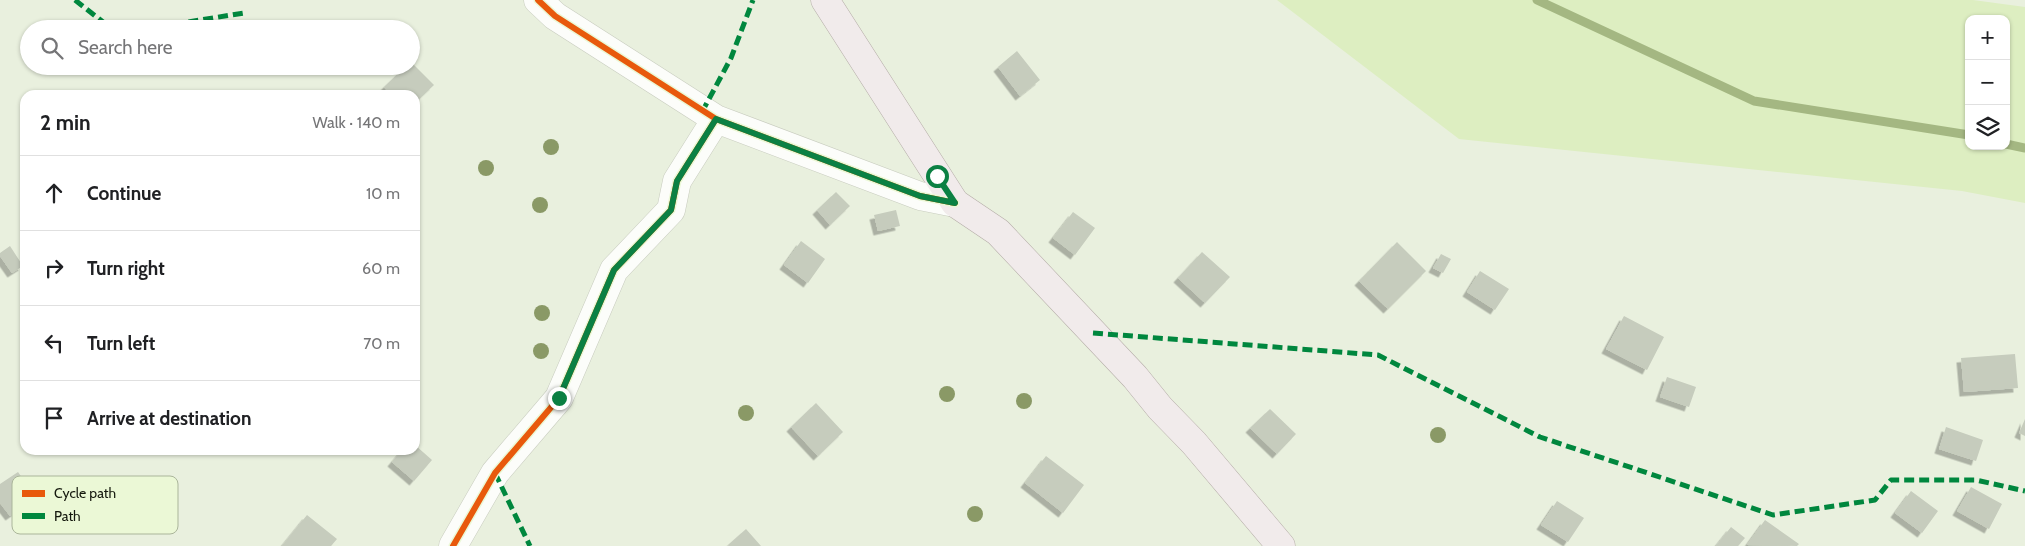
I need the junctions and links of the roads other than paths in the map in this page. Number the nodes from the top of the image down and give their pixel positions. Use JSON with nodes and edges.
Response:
{"nodes":[{"id":1,"x":538,"y":0,"type":"edge"},
{"id":2,"x":825,"y":0,"type":"edge"},
{"id":3,"x":716,"y":119,"type":"junction"},
{"id":4,"x":955,"y":203,"type":"junction"},
{"id":5,"x":453,"y":546,"type":"edge"},
{"id":6,"x":1281,"y":546,"type":"edge"}],
"edges":[{"from":1,"to":3,"type":"street"},
{"from":2,"to":4,"type":"main road"},
{"from":3,"to":4,"type":"street"},
{"from":3,"to":5,"type":"street"},
{"from":4,"to":6,"type":"main road"}]}
